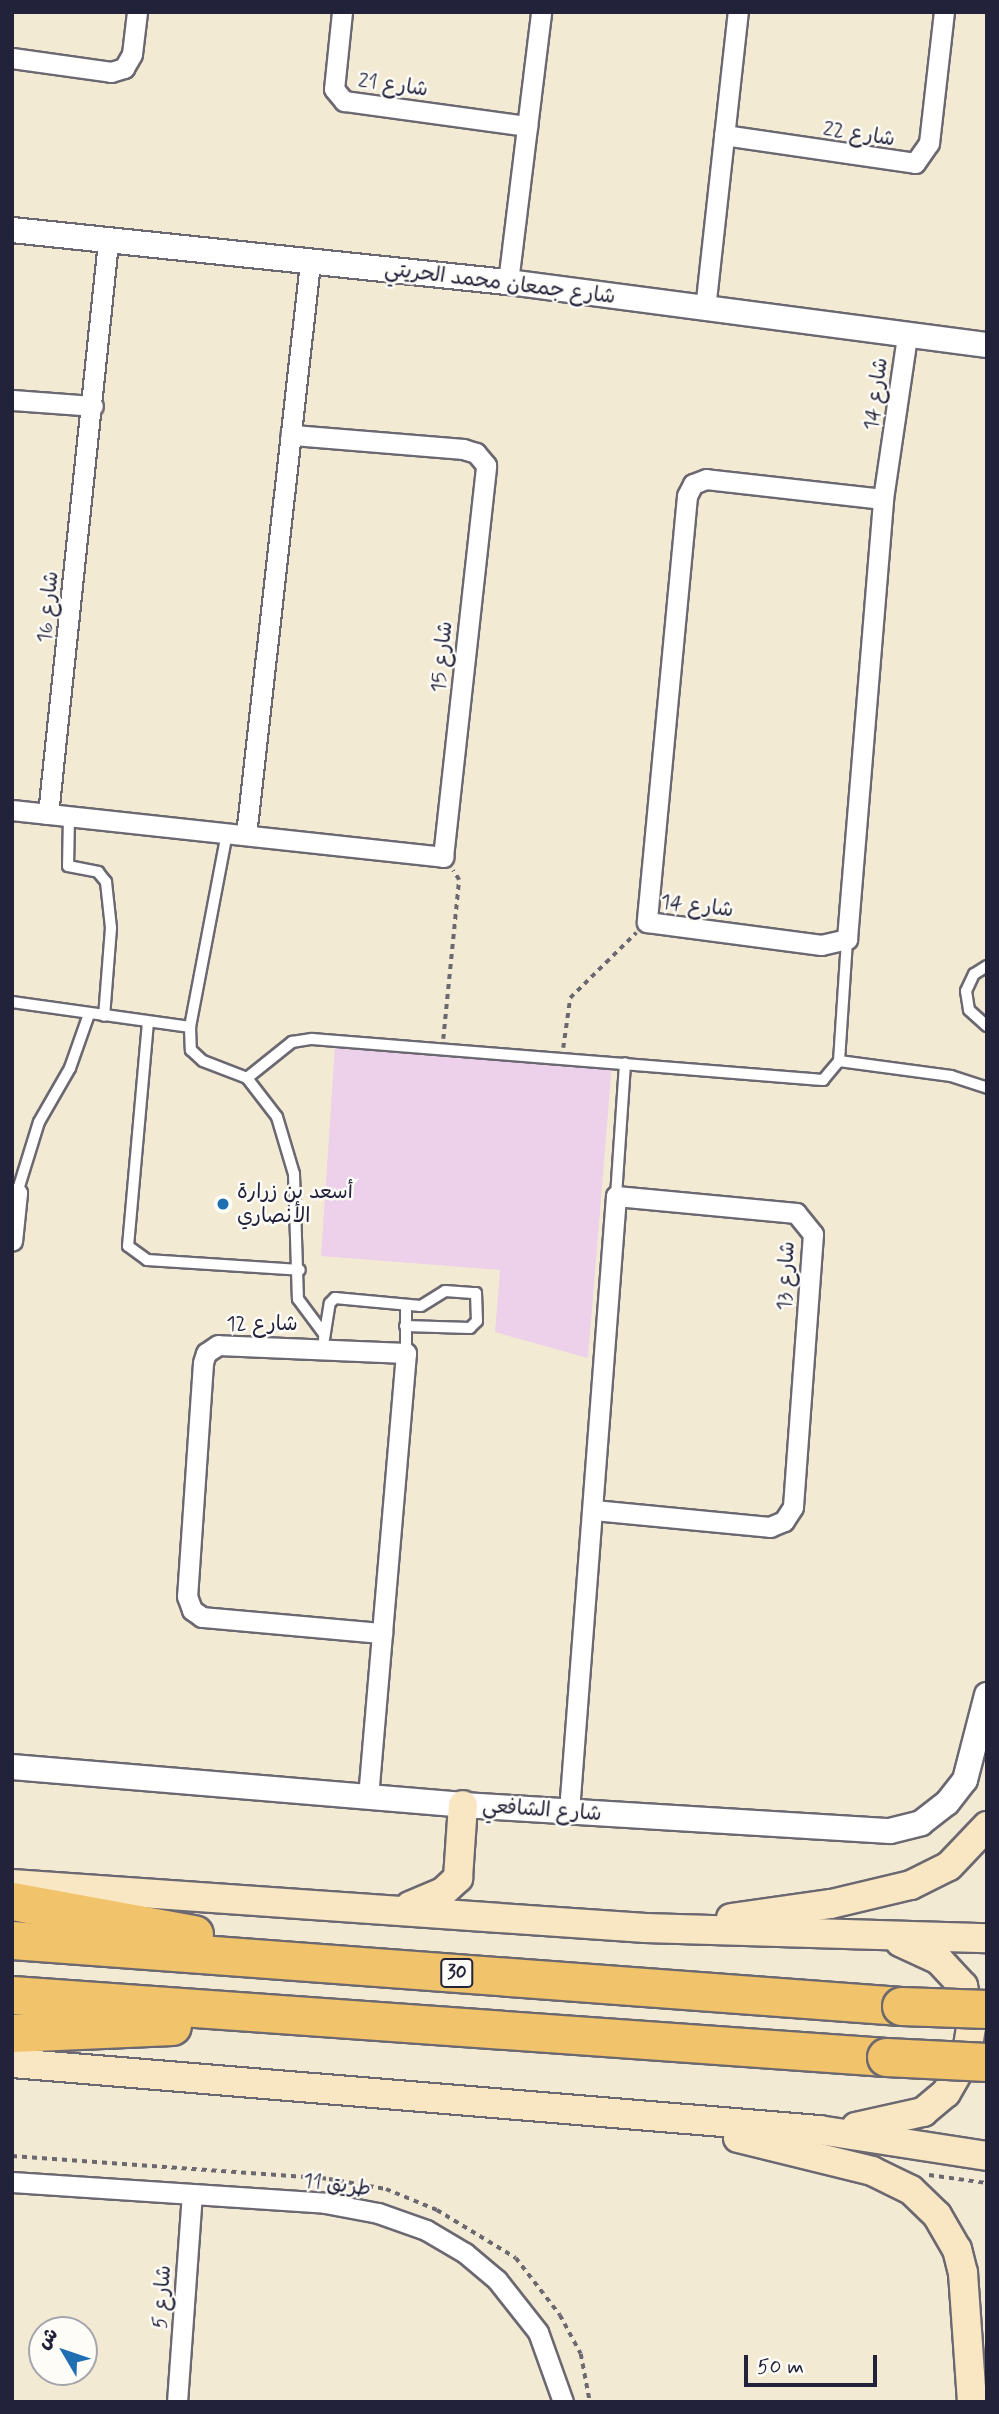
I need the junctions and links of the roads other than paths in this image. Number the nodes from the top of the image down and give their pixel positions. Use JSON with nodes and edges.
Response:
{"nodes":[{"id":1,"x":137,"y":12,"type":"edge"},
{"id":2,"x":342,"y":12,"type":"edge"},
{"id":3,"x":541,"y":12,"type":"edge"},
{"id":4,"x":738,"y":12,"type":"edge"},
{"id":5,"x":944,"y":12,"type":"edge"},
{"id":6,"x":12,"y":58,"type":"edge"},
{"id":7,"x":527,"y":126,"type":"junction"},
{"id":8,"x":724,"y":135,"type":"junction"},
{"id":9,"x":12,"y":230,"type":"edge"},
{"id":10,"x":108,"y":242,"type":"junction"},
{"id":11,"x":310,"y":263,"type":"junction"},
{"id":12,"x":508,"y":282,"type":"junction"},
{"id":13,"x":705,"y":309,"type":"junction"},
{"id":14,"x":907,"y":337,"type":"junction"},
{"id":15,"x":987,"y":345,"type":"edge"},
{"id":16,"x":12,"y":400,"type":"edge"},
{"id":17,"x":93,"y":406,"type":"junction"},
{"id":18,"x":291,"y":435,"type":"junction"},
{"id":19,"x":883,"y":499,"type":"junction"},
{"id":20,"x":12,"y":810,"type":"edge"},
{"id":21,"x":48,"y":814,"type":"junction"},
{"id":22,"x":69,"y":816,"type":"junction"},
{"id":23,"x":237,"y":834,"type":"junction"},
{"id":24,"x":847,"y":939,"type":"junction"},
{"id":25,"x":987,"y":967,"type":"edge"},
{"id":26,"x":12,"y":1002,"type":"edge"},
{"id":27,"x":89,"y":1014,"type":"junction"},
{"id":28,"x":104,"y":1016,"type":"junction"},
{"id":29,"x":148,"y":1022,"type":"junction"},
{"id":30,"x":987,"y":1026,"type":"edge"},
{"id":31,"x":190,"y":1027,"type":"junction"},
{"id":32,"x":839,"y":1061,"type":"junction"},
{"id":33,"x":625,"y":1063,"type":"junction"},
{"id":34,"x":247,"y":1078,"type":"junction"},
{"id":35,"x":987,"y":1088,"type":"edge"},
{"id":36,"x":15,"y":1193,"type":"edge"},
{"id":37,"x":616,"y":1196,"type":"junction"},
{"id":38,"x":12,"y":1241,"type":"edge"},
{"id":39,"x":300,"y":1270,"type":"junction"},
{"id":40,"x":406,"y":1305,"type":"junction"},
{"id":41,"x":405,"y":1326,"type":"junction"},
{"id":42,"x":324,"y":1341,"type":"junction"},
{"id":43,"x":406,"y":1353,"type":"junction"},
{"id":44,"x":593,"y":1510,"type":"junction"},
{"id":45,"x":382,"y":1633,"type":"junction"},
{"id":46,"x":987,"y":1695,"type":"edge"},
{"id":47,"x":12,"y":1767,"type":"edge"},
{"id":48,"x":368,"y":1797,"type":"junction"},
{"id":49,"x":463,"y":1805,"type":"junction"},
{"id":50,"x":569,"y":1811,"type":"junction"},
{"id":51,"x":987,"y":1826,"type":"edge"},
{"id":52,"x":12,"y":1884,"type":"edge"},
{"id":53,"x":12,"y":1901,"type":"edge"},
{"id":54,"x":401,"y":1908,"type":"junction"},
{"id":55,"x":645,"y":1928,"type":"junction"},
{"id":56,"x":887,"y":1937,"type":"junction"},
{"id":57,"x":987,"y":1938,"type":"edge"},
{"id":58,"x":12,"y":1940,"type":"edge"},
{"id":59,"x":339,"y":1964,"type":"junction"},
{"id":60,"x":12,"y":1994,"type":"edge"},
{"id":61,"x":987,"y":2009,"type":"edge"},
{"id":62,"x":334,"y":2018,"type":"junction"},
{"id":63,"x":12,"y":2033,"type":"edge"},
{"id":64,"x":987,"y":2062,"type":"edge"},
{"id":65,"x":12,"y":2063,"type":"edge"},
{"id":66,"x":657,"y":2118,"type":"junction"},
{"id":67,"x":818,"y":2130,"type":"junction"},
{"id":68,"x":987,"y":2156,"type":"edge"},
{"id":69,"x":12,"y":2182,"type":"edge"},
{"id":70,"x":192,"y":2194,"type":"junction"},
{"id":71,"x":177,"y":2402,"type":"edge"},
{"id":72,"x":563,"y":2402,"type":"edge"},
{"id":73,"x":972,"y":2402,"type":"edge"}],
"edges":[{"from":1,"to":6,"type":"street"},
{"from":2,"to":7,"type":"street","name":"شارع 21"},
{"from":3,"to":7,"type":"street"},
{"from":4,"to":8,"type":"street"},
{"from":5,"to":8,"type":"street","name":"شارع 22"},
{"from":7,"to":12,"type":"street"},
{"from":8,"to":13,"type":"street"},
{"from":9,"to":10,"type":"street","name":"شارع جمعان محمد الحريتي"},
{"from":10,"to":11,"type":"street","name":"شارع جمعان محمد الحريتي"},
{"from":10,"to":17,"type":"street","name":"شارع 16"},
{"from":11,"to":12,"type":"street","name":"شارع جمعان محمد الحريتي"},
{"from":11,"to":18,"type":"street"},
{"from":12,"to":13,"type":"street","name":"شارع جمعان محمد الحريتي"},
{"from":13,"to":14,"type":"street","name":"شارع جمعان محمد الحريتي"},
{"from":14,"to":15,"type":"street","name":"شارع جمعان محمد الحريتي"},
{"from":14,"to":19,"type":"street","name":"شارع 14"},
{"from":16,"to":17,"type":"street"},
{"from":17,"to":21,"type":"street","name":"شارع 16"},
{"from":18,"to":23,"type":"street"},
{"from":18,"to":23,"type":"street","name":"شارع 15"},
{"from":19,"to":24,"type":"street","name":"شارع 14"},
{"from":19,"to":24,"type":"street","name":"شارع 14"},
{"from":20,"to":21,"type":"street"},
{"from":21,"to":22,"type":"street"},
{"from":22,"to":23,"type":"street"},
{"from":22,"to":28,"type":"lane"},
{"from":23,"to":31,"type":"lane"},
{"from":24,"to":32,"type":"lane"},
{"from":25,"to":30,"type":"lane"},
{"from":26,"to":27,"type":"lane"},
{"from":27,"to":28,"type":"lane"},
{"from":27,"to":36,"type":"lane"},
{"from":28,"to":29,"type":"lane"},
{"from":29,"to":31,"type":"lane"},
{"from":29,"to":39,"type":"lane"},
{"from":31,"to":34,"type":"lane"},
{"from":32,"to":33,"type":"lane"},
{"from":32,"to":35,"type":"lane"},
{"from":33,"to":34,"type":"lane"},
{"from":33,"to":37,"type":"lane"},
{"from":34,"to":39,"type":"lane"},
{"from":36,"to":38,"type":"street"},
{"from":37,"to":44,"type":"street"},
{"from":37,"to":44,"type":"street","name":"شارع 13"},
{"from":39,"to":42,"type":"lane"},
{"from":40,"to":41,"type":"lane"},
{"from":40,"to":41,"type":"lane"},
{"from":40,"to":42,"type":"lane"},
{"from":41,"to":43,"type":"lane"},
{"from":42,"to":43,"type":"street","name":"شارع 12"},
{"from":42,"to":45,"type":"street","name":"شارع 12"},
{"from":43,"to":45,"type":"street"},
{"from":44,"to":50,"type":"street"},
{"from":45,"to":48,"type":"street"},
{"from":46,"to":50,"type":"street","name":"شارع الشافعي"},
{"from":47,"to":48,"type":"street","name":"شارع الشافعي"},
{"from":48,"to":49,"type":"street","name":"شارع الشافعي"},
{"from":49,"to":50,"type":"street","name":"شارع الشافعي"},
{"from":49,"to":54,"type":"main road"},
{"from":51,"to":55,"type":"main road"},
{"from":52,"to":54,"type":"main road"},
{"from":53,"to":59,"type":"highway"},
{"from":54,"to":55,"type":"main road"},
{"from":55,"to":56,"type":"main road"},
{"from":56,"to":57,"type":"main road"},
{"from":56,"to":67,"type":"main road"},
{"from":58,"to":59,"type":"highway","number":"30"},
{"from":59,"to":61,"type":"highway","number":"30","bridge":true},
{"from":60,"to":62,"type":"highway"},
{"from":62,"to":63,"type":"highway"},
{"from":62,"to":64,"type":"highway","bridge":true},
{"from":65,"to":66,"type":"main road"},
{"from":66,"to":67,"type":"main road"},
{"from":66,"to":73,"type":"main road"},
{"from":67,"to":68,"type":"main road"},
{"from":69,"to":70,"type":"street","name":"طريق 11"},
{"from":70,"to":71,"type":"street","name":"شارع 5"},
{"from":70,"to":72,"type":"street","name":"طريق 11"}]}
